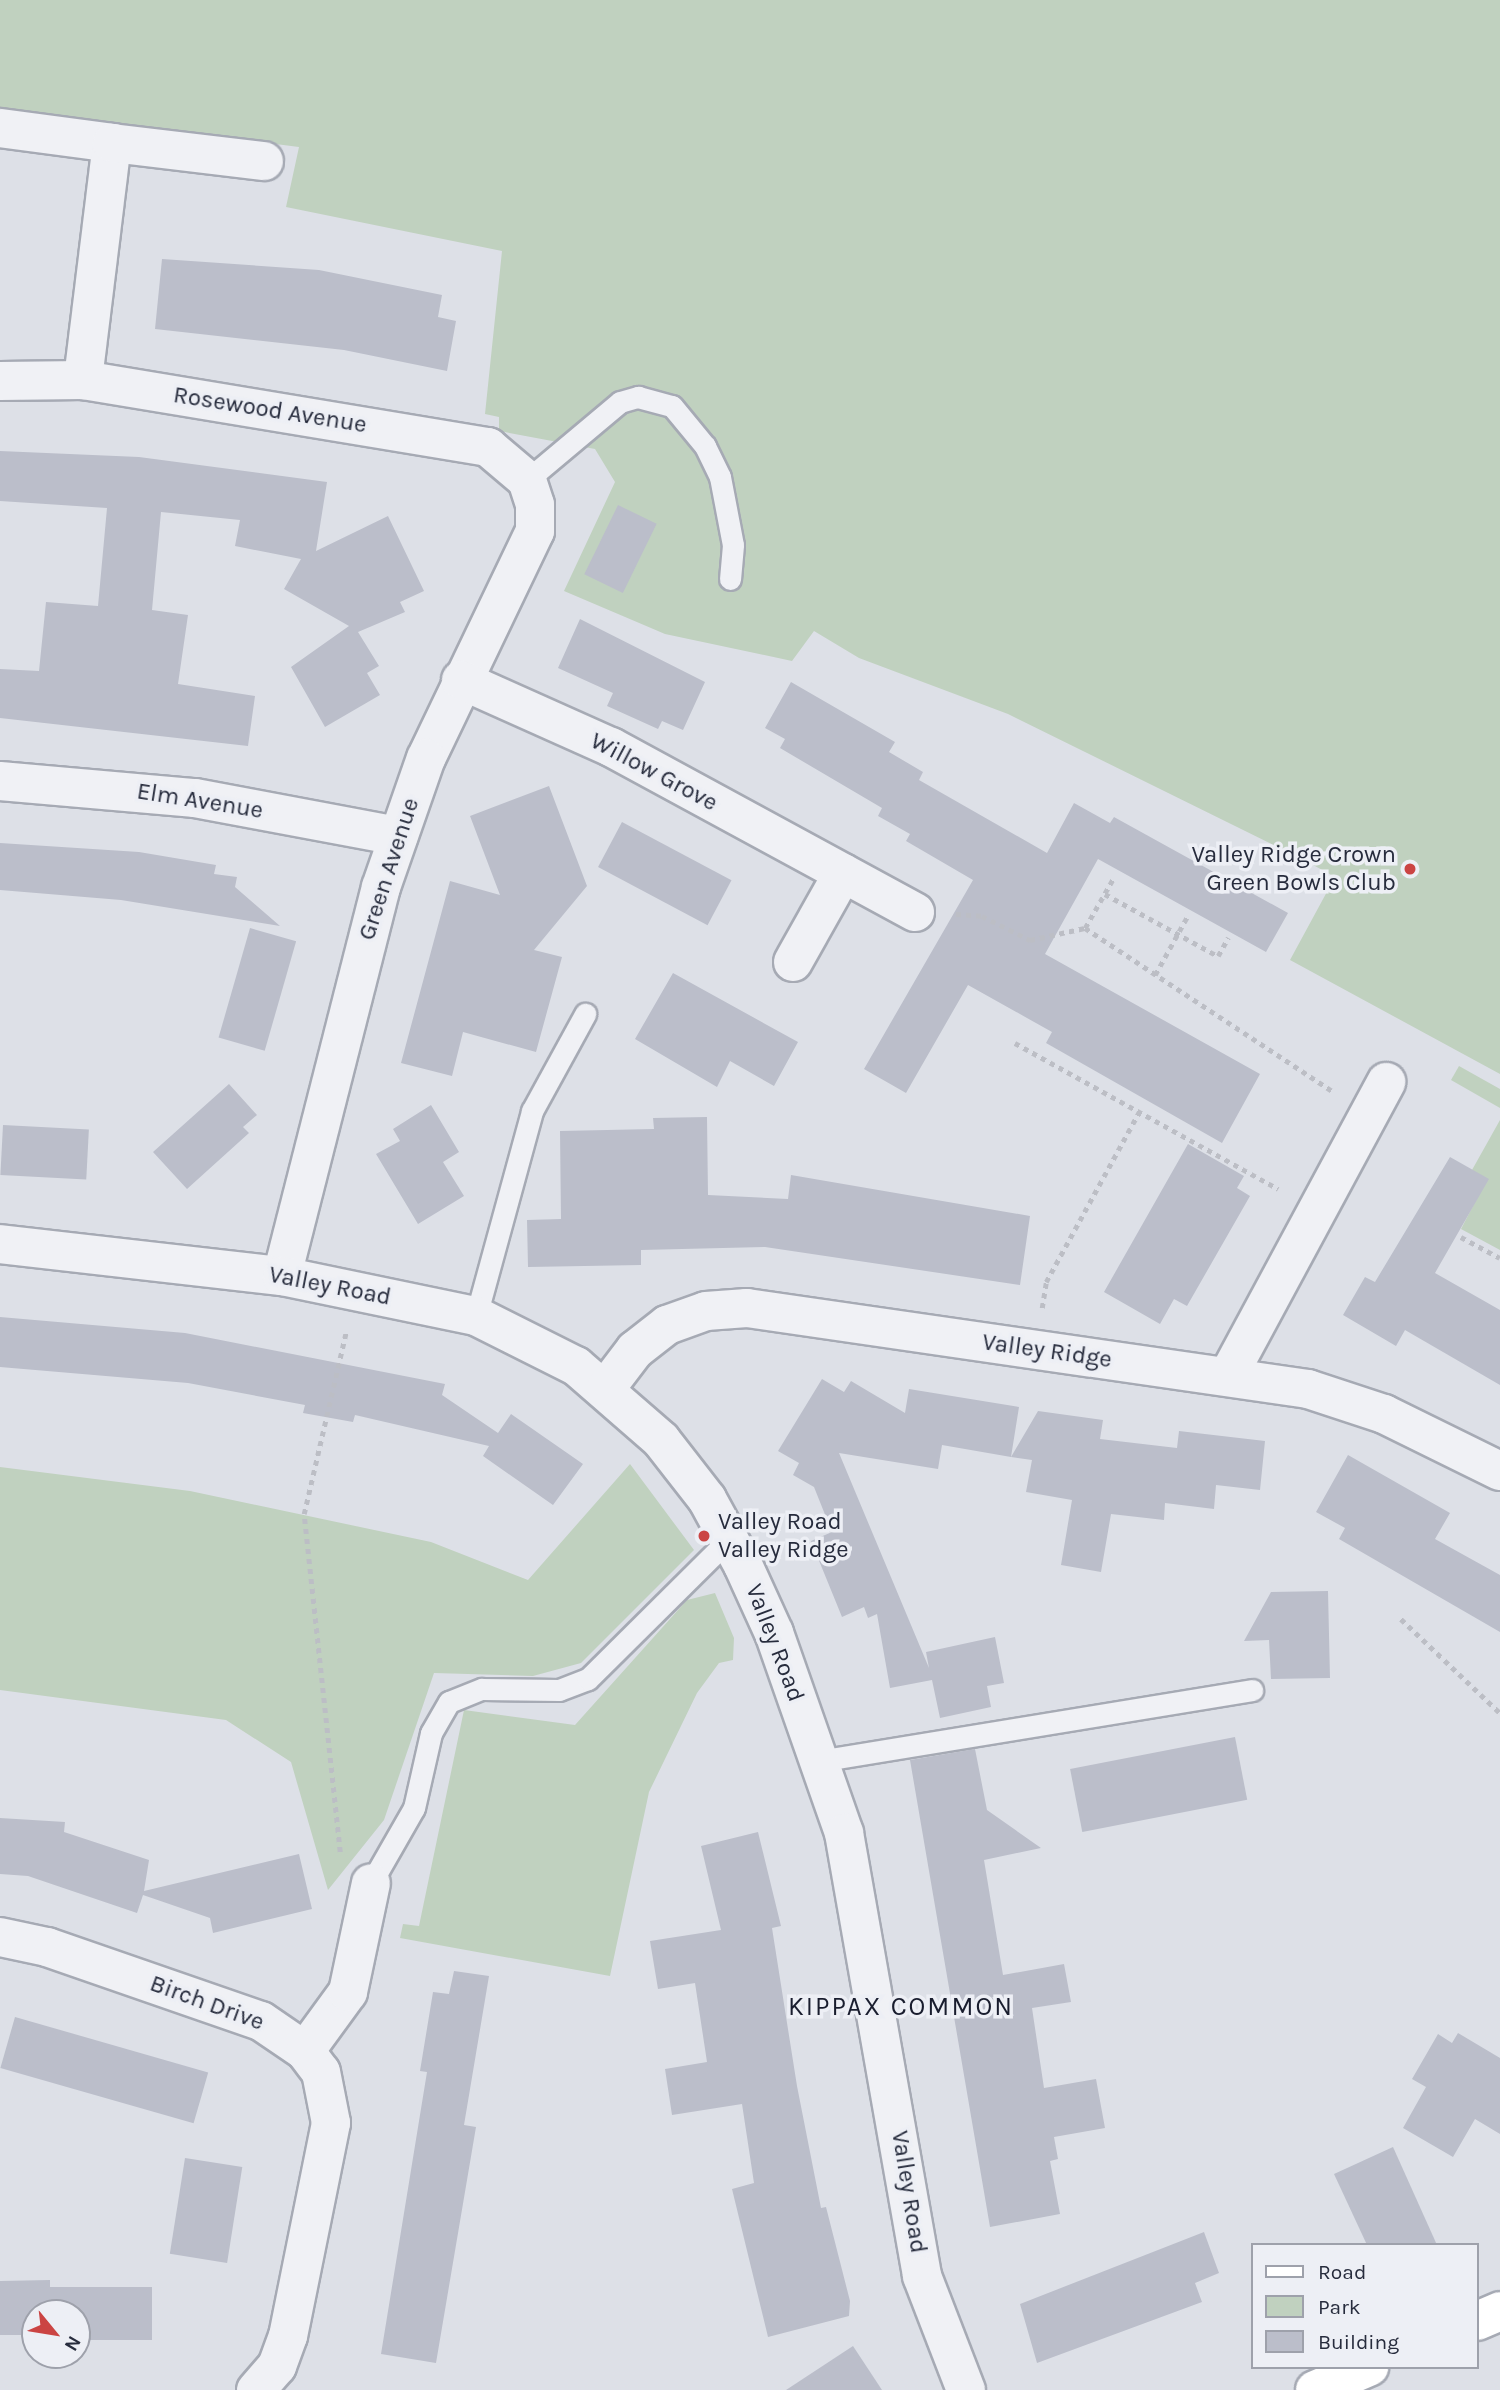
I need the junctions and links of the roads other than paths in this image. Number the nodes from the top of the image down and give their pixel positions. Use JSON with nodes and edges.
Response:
{"nodes":[{"id":1,"x":0,"y":128,"type":"edge"},
{"id":2,"x":112,"y":143,"type":"junction"},
{"id":3,"x":264,"y":161,"type":"dead end"},
{"id":4,"x":83,"y":380,"type":"junction"},
{"id":5,"x":0,"y":381,"type":"edge"},
{"id":6,"x":527,"y":480,"type":"junction"},
{"id":7,"x":730,"y":579,"type":"dead end"},
{"id":8,"x":461,"y":680,"type":"junction"},
{"id":9,"x":0,"y":781,"type":"edge"},
{"id":10,"x":398,"y":836,"type":"junction"},
{"id":11,"x":842,"y":873,"type":"junction"},
{"id":12,"x":915,"y":912,"type":"road end"},
{"id":13,"x":793,"y":962,"type":"dead end"},
{"id":14,"x":585,"y":1014,"type":"dead end"},
{"id":15,"x":1386,"y":1082,"type":"dead end"},
{"id":16,"x":0,"y":1244,"type":"edge"},
{"id":17,"x":282,"y":1276,"type":"junction"},
{"id":18,"x":476,"y":1316,"type":"junction"},
{"id":19,"x":1228,"y":1376,"type":"junction"},
{"id":20,"x":606,"y":1388,"type":"junction"},
{"id":21,"x":1500,"y":1471,"type":"edge"},
{"id":22,"x":730,"y":1538,"type":"junction"},
{"id":23,"x":1252,"y":1690,"type":"dead end"},
{"id":24,"x":818,"y":1760,"type":"junction"},
{"id":25,"x":371,"y":1883,"type":"joint"},
{"id":26,"x":0,"y":1937,"type":"edge"},
{"id":27,"x":305,"y":2050,"type":"junction"},
{"id":28,"x":1500,"y":2311,"type":"edge"},
{"id":29,"x":1479,"y":2320,"type":"edge"},
{"id":30,"x":1363,"y":2369,"type":"edge"},
{"id":31,"x":256,"y":2390,"type":"edge"},
{"id":32,"x":966,"y":2390,"type":"edge"},
{"id":33,"x":1315,"y":2390,"type":"edge"}],
"edges":[{"from":1,"to":2,"type":"street"},
{"from":2,"to":3,"type":"street"},
{"from":2,"to":4,"type":"street"},
{"from":4,"to":5,"type":"street","name":"Rosewood Avenue"},
{"from":4,"to":6,"type":"street","name":"Rosewood Avenue"},
{"from":6,"to":7,"type":"lane"},
{"from":6,"to":8,"type":"street","name":"Green Avenue"},
{"from":8,"to":10,"type":"street","name":"Green Avenue"},
{"from":8,"to":11,"type":"street","name":"Willow Grove"},
{"from":9,"to":10,"type":"street","name":"Elm Avenue"},
{"from":10,"to":17,"type":"street","name":"Green Avenue"},
{"from":11,"to":12,"type":"street","name":"Willow Grove"},
{"from":11,"to":13,"type":"street"},
{"from":14,"to":18,"type":"lane"},
{"from":15,"to":19,"type":"street"},
{"from":16,"to":17,"type":"street","name":"Valley Road"},
{"from":17,"to":18,"type":"street","name":"Valley Road"},
{"from":18,"to":20,"type":"street","name":"Valley Road"},
{"from":19,"to":20,"type":"street","name":"Valley Ridge"},
{"from":19,"to":21,"type":"street","name":"Valley Ridge"},
{"from":20,"to":22,"type":"street","name":"Valley Road"},
{"from":22,"to":24,"type":"street","name":"Valley Road"},
{"from":22,"to":25,"type":"lane"},
{"from":23,"to":24,"type":"lane"},
{"from":24,"to":32,"type":"street","name":"Valley Road"},
{"from":25,"to":27,"type":"street"},
{"from":26,"to":27,"type":"street","name":"Birch Drive"},
{"from":27,"to":31,"type":"street","name":"Birch Drive"},
{"from":28,"to":29,"type":"main road"},
{"from":30,"to":33,"type":"main road"}]}
